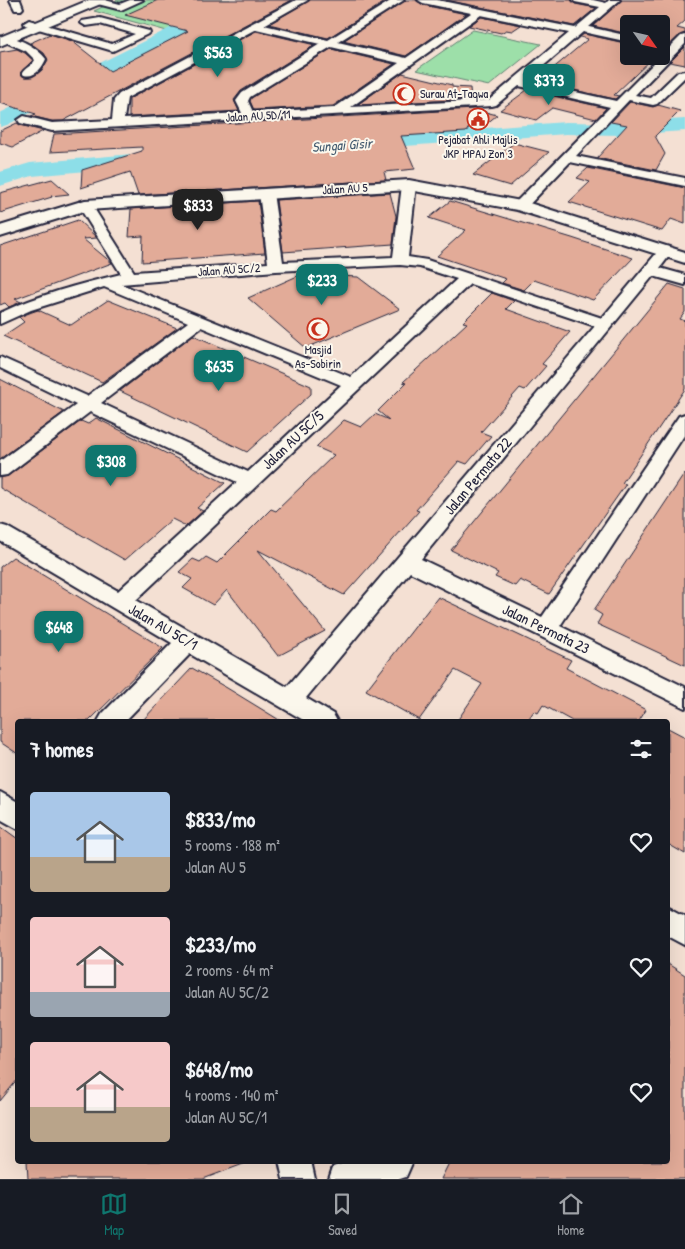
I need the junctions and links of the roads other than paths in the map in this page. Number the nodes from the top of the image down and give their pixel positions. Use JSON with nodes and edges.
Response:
{"nodes":[{"id":1,"x":79,"y":0,"type":"edge"},
{"id":2,"x":98,"y":0,"type":"edge"},
{"id":3,"x":138,"y":0,"type":"edge"},
{"id":4,"x":303,"y":0,"type":"edge"},
{"id":5,"x":399,"y":0,"type":"edge"},
{"id":6,"x":423,"y":0,"type":"edge"},
{"id":7,"x":578,"y":0,"type":"edge"},
{"id":8,"x":457,"y":3,"type":"edge"},
{"id":9,"x":612,"y":3,"type":"edge"},
{"id":10,"x":480,"y":11,"type":"junction"},
{"id":11,"x":34,"y":25,"type":"junction"},
{"id":12,"x":90,"y":26,"type":"junction"},
{"id":13,"x":255,"y":26,"type":"junction"},
{"id":14,"x":579,"y":30,"type":"junction"},
{"id":15,"x":77,"y":37,"type":"junction"},
{"id":16,"x":620,"y":37,"type":"edge"},
{"id":17,"x":2,"y":38,"type":"edge"},
{"id":18,"x":685,"y":38,"type":"edge"},
{"id":19,"x":130,"y":40,"type":"junction"},
{"id":20,"x":328,"y":44,"type":"junction"},
{"id":21,"x":670,"y":47,"type":"edge"},
{"id":22,"x":675,"y":48,"type":"junction"},
{"id":23,"x":408,"y":62,"type":"junction"},
{"id":24,"x":654,"y":68,"type":"junction"},
{"id":25,"x":28,"y":73,"type":"dead end"},
{"id":26,"x":683,"y":74,"type":"edge"},
{"id":27,"x":517,"y":82,"type":"junction"},
{"id":28,"x":626,"y":96,"type":"junction"},
{"id":29,"x":617,"y":105,"type":"junction"},
{"id":30,"x":338,"y":111,"type":"junction"},
{"id":31,"x":249,"y":116,"type":"junction"},
{"id":32,"x":24,"y":120,"type":"dead end"},
{"id":33,"x":118,"y":123,"type":"junction"},
{"id":34,"x":568,"y":158,"type":"junction"},
{"id":35,"x":685,"y":182,"type":"edge"},
{"id":36,"x":409,"y":185,"type":"junction"},
{"id":37,"x":266,"y":193,"type":"junction"},
{"id":38,"x":85,"y":205,"type":"junction"},
{"id":39,"x":520,"y":206,"type":"junction"},
{"id":40,"x":0,"y":232,"type":"edge"},
{"id":41,"x":665,"y":252,"type":"junction"},
{"id":42,"x":685,"y":258,"type":"edge"},
{"id":43,"x":400,"y":261,"type":"junction"},
{"id":44,"x":276,"y":267,"type":"junction"},
{"id":45,"x":650,"y":270,"type":"junction"},
{"id":46,"x":130,"y":277,"type":"junction"},
{"id":47,"x":467,"y":278,"type":"junction"},
{"id":48,"x":685,"y":280,"type":"edge"},
{"id":49,"x":104,"y":282,"type":"junction"},
{"id":50,"x":0,"y":319,"type":"edge"},
{"id":51,"x":198,"y":321,"type":"junction"},
{"id":52,"x":605,"y":324,"type":"junction"},
{"id":53,"x":0,"y":362,"type":"edge"},
{"id":54,"x":353,"y":384,"type":"junction"},
{"id":55,"x":86,"y":403,"type":"junction"},
{"id":56,"x":685,"y":420,"type":"edge"},
{"id":57,"x":0,"y":470,"type":"edge"},
{"id":58,"x":249,"y":480,"type":"junction"},
{"id":59,"x":0,"y":532,"type":"edge"},
{"id":60,"x":407,"y":561,"type":"junction"},
{"id":61,"x":120,"y":602,"type":"junction"},
{"id":62,"x":546,"y":629,"type":"junction"},
{"id":63,"x":188,"y":641,"type":"junction"},
{"id":64,"x":685,"y":698,"type":"edge"},
{"id":65,"x":290,"y":701,"type":"junction"},
{"id":66,"x":112,"y":719,"type":"edge"},
{"id":67,"x":322,"y":719,"type":"edge"},
{"id":68,"x":0,"y":804,"type":"edge"},
{"id":69,"x":15,"y":815,"type":"edge"},
{"id":70,"x":670,"y":921,"type":"edge"},
{"id":71,"x":685,"y":930,"type":"edge"},
{"id":72,"x":296,"y":1164,"type":"edge"},
{"id":73,"x":398,"y":1169,"type":"edge"},
{"id":74,"x":299,"y":1179,"type":"edge"},
{"id":75,"x":345,"y":1179,"type":"edge"}],
"edges":[{"from":1,"to":11,"type":"main road"},
{"from":2,"to":3,"type":"street"},
{"from":2,"to":11,"type":"main road"},
{"from":4,"to":13,"type":"street"},
{"from":5,"to":20,"type":"street"},
{"from":6,"to":8,"type":"street"},
{"from":7,"to":9,"type":"street"},
{"from":8,"to":10,"type":"street"},
{"from":9,"to":14,"type":"street"},
{"from":10,"to":14,"type":"street"},
{"from":10,"to":23,"type":"street"},
{"from":11,"to":15,"type":"street"},
{"from":11,"to":17,"type":"main road"},
{"from":12,"to":15,"type":"street"},
{"from":12,"to":19,"type":"street"},
{"from":12,"to":19,"type":"street"},
{"from":13,"to":20,"type":"street"},
{"from":13,"to":33,"type":"street"},
{"from":14,"to":16,"type":"street"},
{"from":14,"to":27,"type":"street"},
{"from":15,"to":19,"type":"street"},
{"from":17,"to":25,"type":"street"},
{"from":18,"to":22,"type":"street"},
{"from":20,"to":23,"type":"street"},
{"from":20,"to":31,"type":"street"},
{"from":21,"to":22,"type":"street"},
{"from":22,"to":24,"type":"street"},
{"from":23,"to":30,"type":"street"},
{"from":24,"to":26,"type":"street"},
{"from":24,"to":28,"type":"street"},
{"from":26,"to":28,"type":"street"},
{"from":27,"to":29,"type":"street"},
{"from":27,"to":30,"type":"street","name":"Jalan AU 5D/11"},
{"from":28,"to":29,"type":"street"},
{"from":29,"to":34,"type":"street"},
{"from":30,"to":31,"type":"street","name":"Jalan AU 5D/11"},
{"from":31,"to":33,"type":"street","name":"Jalan AU 5D/11"},
{"from":32,"to":33,"type":"street","name":"Jalan AU 5D/11"},
{"from":34,"to":35,"type":"street"},
{"from":34,"to":39,"type":"street"},
{"from":36,"to":37,"type":"main road","name":"Jalan AU 5"},
{"from":36,"to":39,"type":"main road","name":"Jalan AU 5"},
{"from":36,"to":43,"type":"street"},
{"from":37,"to":38,"type":"main road","name":"Jalan AU 5"},
{"from":37,"to":44,"type":"street"},
{"from":38,"to":40,"type":"main road","name":"Jalan AU 5"},
{"from":38,"to":46,"type":"street"},
{"from":39,"to":41,"type":"main road","name":"Jalan AU 5"},
{"from":41,"to":42,"type":"main road","name":"Jalan AU 5"},
{"from":41,"to":45,"type":"street","name":"Jalan Permata 22"},
{"from":43,"to":44,"type":"street","name":"Jalan AU 5C/2"},
{"from":43,"to":47,"type":"street","name":"Jalan AU 5C/2"},
{"from":44,"to":46,"type":"street","name":"Jalan AU 5C/2"},
{"from":45,"to":48,"type":"street"},
{"from":45,"to":52,"type":"street","name":"Jalan Permata 22"},
{"from":46,"to":49,"type":"street","name":"Jalan AU 5C/2"},
{"from":47,"to":52,"type":"street","name":"Jalan AU 5C/2"},
{"from":47,"to":54,"type":"street","name":"Jalan AU 5C/5"},
{"from":49,"to":50,"type":"street","name":"Jalan AU 5C/2"},
{"from":49,"to":51,"type":"street"},
{"from":51,"to":54,"type":"street"},
{"from":51,"to":55,"type":"street"},
{"from":52,"to":60,"type":"street","name":"Jalan Permata 22"},
{"from":53,"to":55,"type":"street"},
{"from":54,"to":58,"type":"street","name":"Jalan AU 5C/5"},
{"from":55,"to":57,"type":"street"},
{"from":55,"to":58,"type":"street"},
{"from":56,"to":62,"type":"street"},
{"from":58,"to":61,"type":"street","name":"Jalan AU 5C/5"},
{"from":59,"to":61,"type":"street","name":"Jalan AU 5C/1"},
{"from":60,"to":62,"type":"street","name":"Jalan Permata 23"},
{"from":60,"to":65,"type":"street","name":"Jalan Permata 22"},
{"from":61,"to":63,"type":"street","name":"Jalan AU 5C/1"},
{"from":62,"to":64,"type":"street","name":"Jalan Permata 23"},
{"from":63,"to":65,"type":"street","name":"Jalan AU 5C/1"},
{"from":63,"to":66,"type":"street"},
{"from":65,"to":67,"type":"street","name":"Jalan AU 5C/1"},
{"from":68,"to":69,"type":"street"},
{"from":70,"to":71,"type":"street"},
{"from":72,"to":74,"type":"street"},
{"from":73,"to":75,"type":"street"}]}
